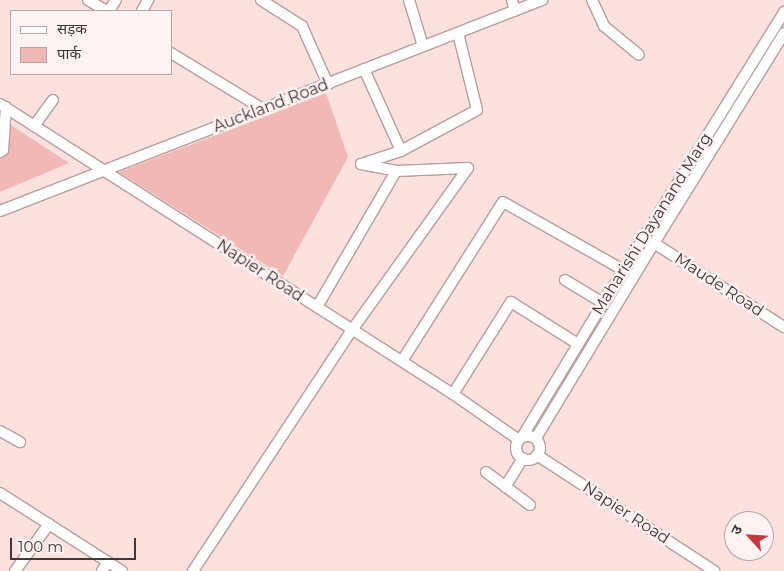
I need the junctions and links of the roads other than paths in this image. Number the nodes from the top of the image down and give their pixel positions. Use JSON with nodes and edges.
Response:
{"nodes":[{"id":1,"x":88,"y":0,"type":"edge"},
{"id":2,"x":261,"y":0,"type":"edge"},
{"id":3,"x":408,"y":0,"type":"edge"},
{"id":4,"x":512,"y":0,"type":"edge"},
{"id":5,"x":542,"y":0,"type":"edge"},
{"id":6,"x":592,"y":0,"type":"edge"},
{"id":7,"x":106,"y":10,"type":"edge"},
{"id":8,"x":514,"y":11,"type":"junction"},
{"id":9,"x":784,"y":12,"type":"edge"},
{"id":10,"x":458,"y":33,"type":"junction"},
{"id":11,"x":784,"y":33,"type":"edge"},
{"id":12,"x":423,"y":46,"type":"junction"},
{"id":13,"x":172,"y":54,"type":"edge"},
{"id":14,"x":639,"y":55,"type":"dead end"},
{"id":15,"x":364,"y":69,"type":"junction"},
{"id":16,"x":328,"y":84,"type":"junction"},
{"id":17,"x":53,"y":100,"type":"dead end"},
{"id":18,"x":3,"y":106,"type":"edge"},
{"id":19,"x":263,"y":109,"type":"junction"},
{"id":20,"x":34,"y":126,"type":"junction"},
{"id":21,"x":400,"y":151,"type":"junction"},
{"id":22,"x":0,"y":152,"type":"edge"},
{"id":23,"x":105,"y":171,"type":"junction"},
{"id":24,"x":396,"y":171,"type":"junction"},
{"id":25,"x":0,"y":211,"type":"edge"},
{"id":26,"x":654,"y":243,"type":"junction"},
{"id":27,"x":623,"y":270,"type":"junction"},
{"id":28,"x":565,"y":280,"type":"dead end"},
{"id":29,"x":602,"y":303,"type":"junction"},
{"id":30,"x":317,"y":307,"type":"junction"},
{"id":31,"x":784,"y":327,"type":"edge"},
{"id":32,"x":352,"y":330,"type":"junction"},
{"id":33,"x":578,"y":344,"type":"junction"},
{"id":34,"x":402,"y":361,"type":"junction"},
{"id":35,"x":453,"y":394,"type":"junction"},
{"id":36,"x":0,"y":432,"type":"edge"},
{"id":37,"x":536,"y":438,"type":"junction"},
{"id":38,"x":521,"y":439,"type":"junction"},
{"id":39,"x":20,"y":442,"type":"dead end"},
{"id":40,"x":537,"y":455,"type":"junction"},
{"id":41,"x":523,"y":458,"type":"junction"},
{"id":42,"x":486,"y":472,"type":"dead end"},
{"id":43,"x":505,"y":487,"type":"junction"},
{"id":44,"x":0,"y":493,"type":"edge"},
{"id":45,"x":530,"y":505,"type":"dead end"},
{"id":46,"x":49,"y":524,"type":"junction"},
{"id":47,"x":105,"y":566,"type":"edge"},
{"id":48,"x":15,"y":571,"type":"edge"},
{"id":49,"x":122,"y":571,"type":"edge"},
{"id":50,"x":192,"y":571,"type":"edge"},
{"id":51,"x":714,"y":571,"type":"edge"}],
"edges":[{"from":1,"to":7,"type":"street"},
{"from":2,"to":16,"type":"street"},
{"from":3,"to":12,"type":"street"},
{"from":4,"to":8,"type":"street"},
{"from":5,"to":8,"type":"street","name":"Auckland Road"},
{"from":6,"to":14,"type":"street"},
{"from":8,"to":10,"type":"street","name":"Auckland Road"},
{"from":9,"to":27,"type":"street","name":"Maharishi Dayanand Marg"},
{"from":10,"to":12,"type":"street","name":"Auckland Road"},
{"from":10,"to":21,"type":"street"},
{"from":11,"to":26,"type":"street","name":"Maharishi Dayanand Marg"},
{"from":12,"to":15,"type":"street","name":"Auckland Road"},
{"from":13,"to":19,"type":"street"},
{"from":15,"to":16,"type":"street","name":"Auckland Road"},
{"from":15,"to":21,"type":"street"},
{"from":16,"to":19,"type":"street","name":"Auckland Road"},
{"from":17,"to":20,"type":"street"},
{"from":18,"to":20,"type":"street","name":"Napier Road"},
{"from":18,"to":22,"type":"street"},
{"from":19,"to":23,"type":"street","name":"Auckland Road"},
{"from":20,"to":23,"type":"street","name":"Napier Road"},
{"from":21,"to":24,"type":"street"},
{"from":23,"to":25,"type":"street","name":"Auckland Road"},
{"from":23,"to":30,"type":"street","name":"Napier Road"},
{"from":24,"to":30,"type":"street"},
{"from":24,"to":32,"type":"street"},
{"from":26,"to":31,"type":"street","name":"Maude Road"},
{"from":26,"to":37,"type":"street","name":"Maharishi Dayanand Marg"},
{"from":27,"to":29,"type":"street","name":"Maharishi Dayanand Marg"},
{"from":27,"to":34,"type":"street"},
{"from":28,"to":29,"type":"street"},
{"from":29,"to":33,"type":"street","name":"Maharishi Dayanand Marg"},
{"from":30,"to":32,"type":"street","name":"Napier Road"},
{"from":32,"to":34,"type":"street","name":"Napier Road"},
{"from":32,"to":50,"type":"street"},
{"from":33,"to":35,"type":"street"},
{"from":33,"to":38,"type":"street","name":"Maharishi Dayanand Marg"},
{"from":34,"to":35,"type":"street","name":"Napier Road"},
{"from":35,"to":38,"type":"street","name":"Napier Road"},
{"from":36,"to":39,"type":"street"},
{"from":37,"to":38,"type":"street"},
{"from":37,"to":40,"type":"street"},
{"from":38,"to":41,"type":"street"},
{"from":40,"to":41,"type":"street"},
{"from":40,"to":51,"type":"street","name":"Napier Road"},
{"from":41,"to":43,"type":"street"},
{"from":42,"to":43,"type":"street"},
{"from":43,"to":45,"type":"street"},
{"from":44,"to":46,"type":"street"},
{"from":46,"to":47,"type":"street"},
{"from":46,"to":48,"type":"street"},
{"from":47,"to":49,"type":"street"}]}
